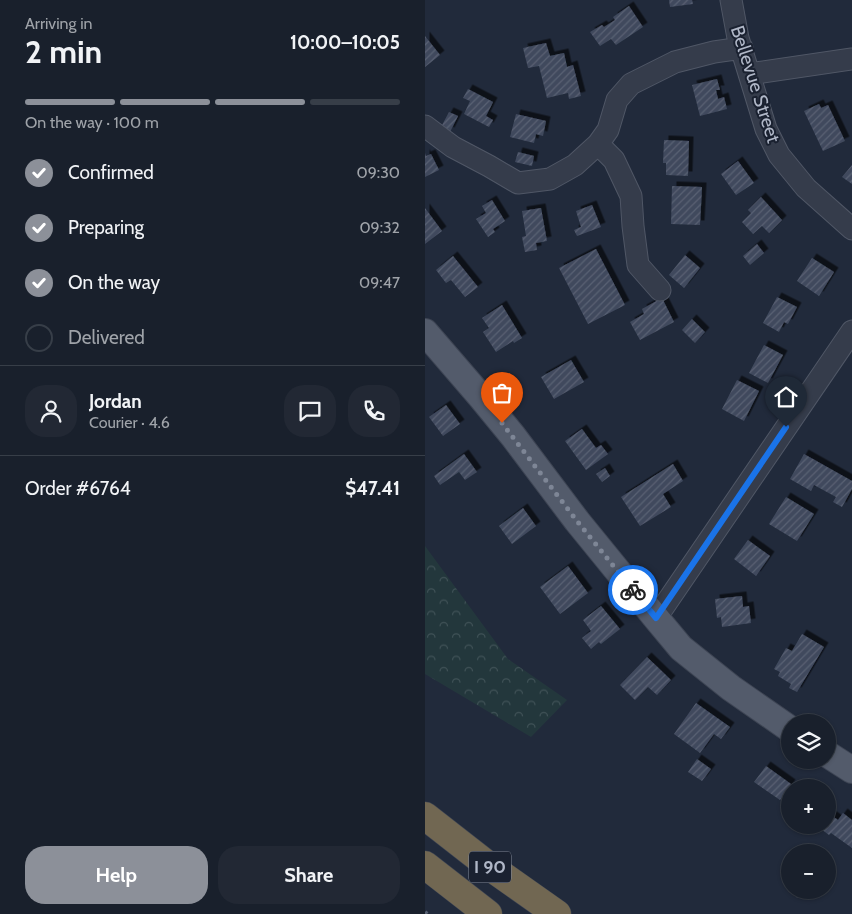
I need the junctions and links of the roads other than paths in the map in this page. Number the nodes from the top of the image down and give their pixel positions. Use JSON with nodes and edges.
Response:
{"nodes":[{"id":1,"x":731,"y":0,"type":"edge"},
{"id":2,"x":742,"y":48,"type":"junction"},
{"id":3,"x":852,"y":59,"type":"edge"},
{"id":4,"x":749,"y":74,"type":"junction"},
{"id":5,"x":425,"y":126,"type":"edge"},
{"id":6,"x":598,"y":144,"type":"junction"},
{"id":7,"x":852,"y":229,"type":"edge"},
{"id":8,"x":660,"y":290,"type":"dead end"},
{"id":9,"x":852,"y":330,"type":"edge"},
{"id":10,"x":425,"y":332,"type":"edge"},
{"id":11,"x":656,"y":618,"type":"junction"},
{"id":12,"x":781,"y":723,"type":"edge"},
{"id":13,"x":836,"y":760,"type":"edge"},
{"id":14,"x":852,"y":770,"type":"edge"},
{"id":15,"x":425,"y":816,"type":"edge"},
{"id":16,"x":425,"y":865,"type":"edge"},
{"id":17,"x":488,"y":914,"type":"edge"},
{"id":18,"x":557,"y":914,"type":"edge"}],
"edges":[{"from":1,"to":2,"type":"street","name":"Bellevue Street"},
{"from":2,"to":4,"type":"street","name":"Bellevue Street"},
{"from":2,"to":6,"type":"street"},
{"from":3,"to":4,"type":"street"},
{"from":4,"to":7,"type":"street","name":"Bellevue Street"},
{"from":5,"to":6,"type":"street"},
{"from":6,"to":8,"type":"street"},
{"from":9,"to":11,"type":"street"},
{"from":10,"to":11,"type":"main road"},
{"from":11,"to":12,"type":"main road"},
{"from":13,"to":14,"type":"main road"},
{"from":15,"to":18,"type":"highway","number":"I 90"},
{"from":16,"to":17,"type":"highway","number":"I 90"}]}
